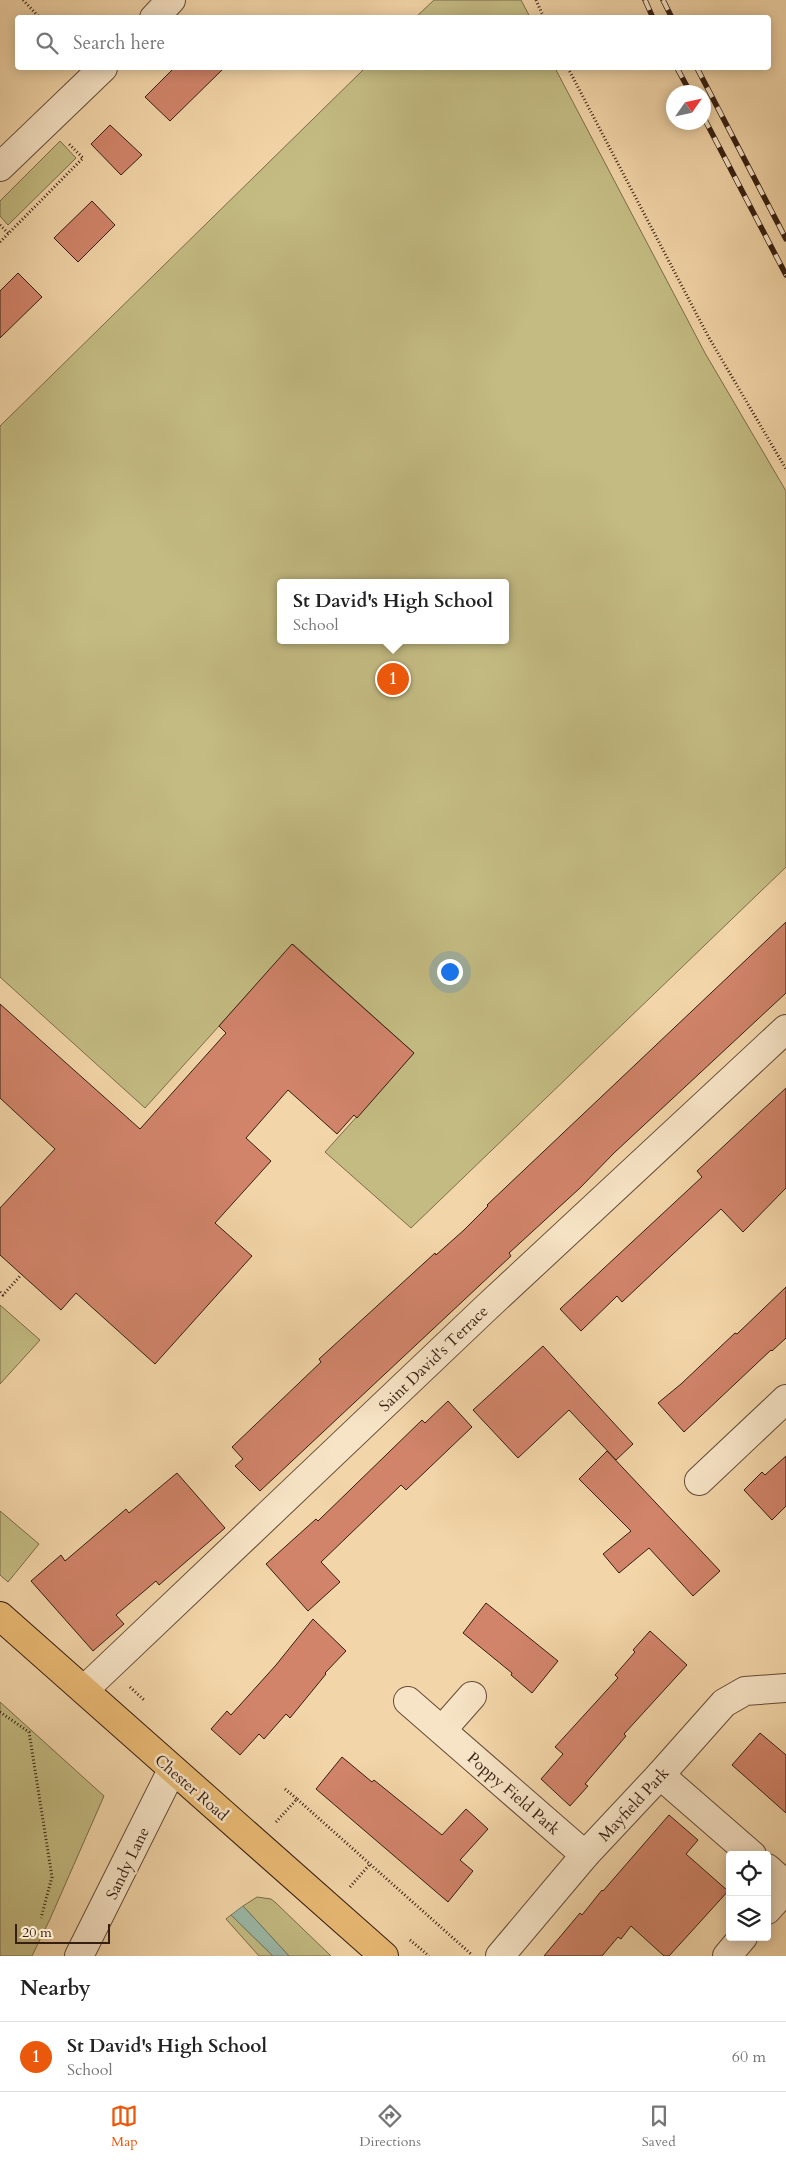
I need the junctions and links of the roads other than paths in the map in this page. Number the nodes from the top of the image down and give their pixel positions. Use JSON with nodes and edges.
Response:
{"nodes":[{"id":1,"x":171,"y":0,"type":"edge"},
{"id":2,"x":157,"y":15,"type":"edge"},
{"id":3,"x":101,"y":70,"type":"edge"},
{"id":4,"x":0,"y":167,"type":"edge"},
{"id":5,"x":786,"y":1029,"type":"edge"},
{"id":6,"x":786,"y":1399,"type":"edge"},
{"id":7,"x":699,"y":1481,"type":"dead end"},
{"id":8,"x":0,"y":1616,"type":"edge"},
{"id":9,"x":786,"y":1688,"type":"edge"},
{"id":10,"x":84,"y":1690,"type":"junction"},
{"id":11,"x":472,"y":1696,"type":"dead end"},
{"id":12,"x":408,"y":1700,"type":"dead end"},
{"id":13,"x":442,"y":1730,"type":"junction"},
{"id":14,"x":172,"y":1770,"type":"junction"},
{"id":15,"x":660,"y":1775,"type":"junction"},
{"id":16,"x":747,"y":1851,"type":"edge"},
{"id":17,"x":585,"y":1855,"type":"junction"},
{"id":18,"x":771,"y":1872,"type":"edge"},
{"id":19,"x":786,"y":1885,"type":"edge"},
{"id":20,"x":786,"y":1889,"type":"edge"},
{"id":21,"x":771,"y":1906,"type":"edge"},
{"id":22,"x":79,"y":1956,"type":"edge"},
{"id":23,"x":384,"y":1956,"type":"edge"},
{"id":24,"x":500,"y":1956,"type":"edge"}],
"edges":[{"from":1,"to":2,"type":"street"},
{"from":3,"to":4,"type":"street"},
{"from":5,"to":10,"type":"street","name":"Saint David's Terrace"},
{"from":6,"to":7,"type":"street"},
{"from":8,"to":10,"type":"main road","name":"Chester Road"},
{"from":9,"to":15,"type":"street","name":"Mayfield Park"},
{"from":10,"to":14,"type":"main road","name":"Chester Road"},
{"from":11,"to":13,"type":"street"},
{"from":12,"to":13,"type":"street","name":"Poppy Field Park"},
{"from":13,"to":17,"type":"street","name":"Poppy Field Park"},
{"from":14,"to":22,"type":"street","name":"Sandy Lane"},
{"from":14,"to":23,"type":"main road","name":"Chester Road"},
{"from":15,"to":16,"type":"street"},
{"from":15,"to":17,"type":"street","name":"Mayfield Park"},
{"from":17,"to":24,"type":"street","name":"Mayfield Park"},
{"from":18,"to":19,"type":"street"},
{"from":20,"to":21,"type":"street"}]}
